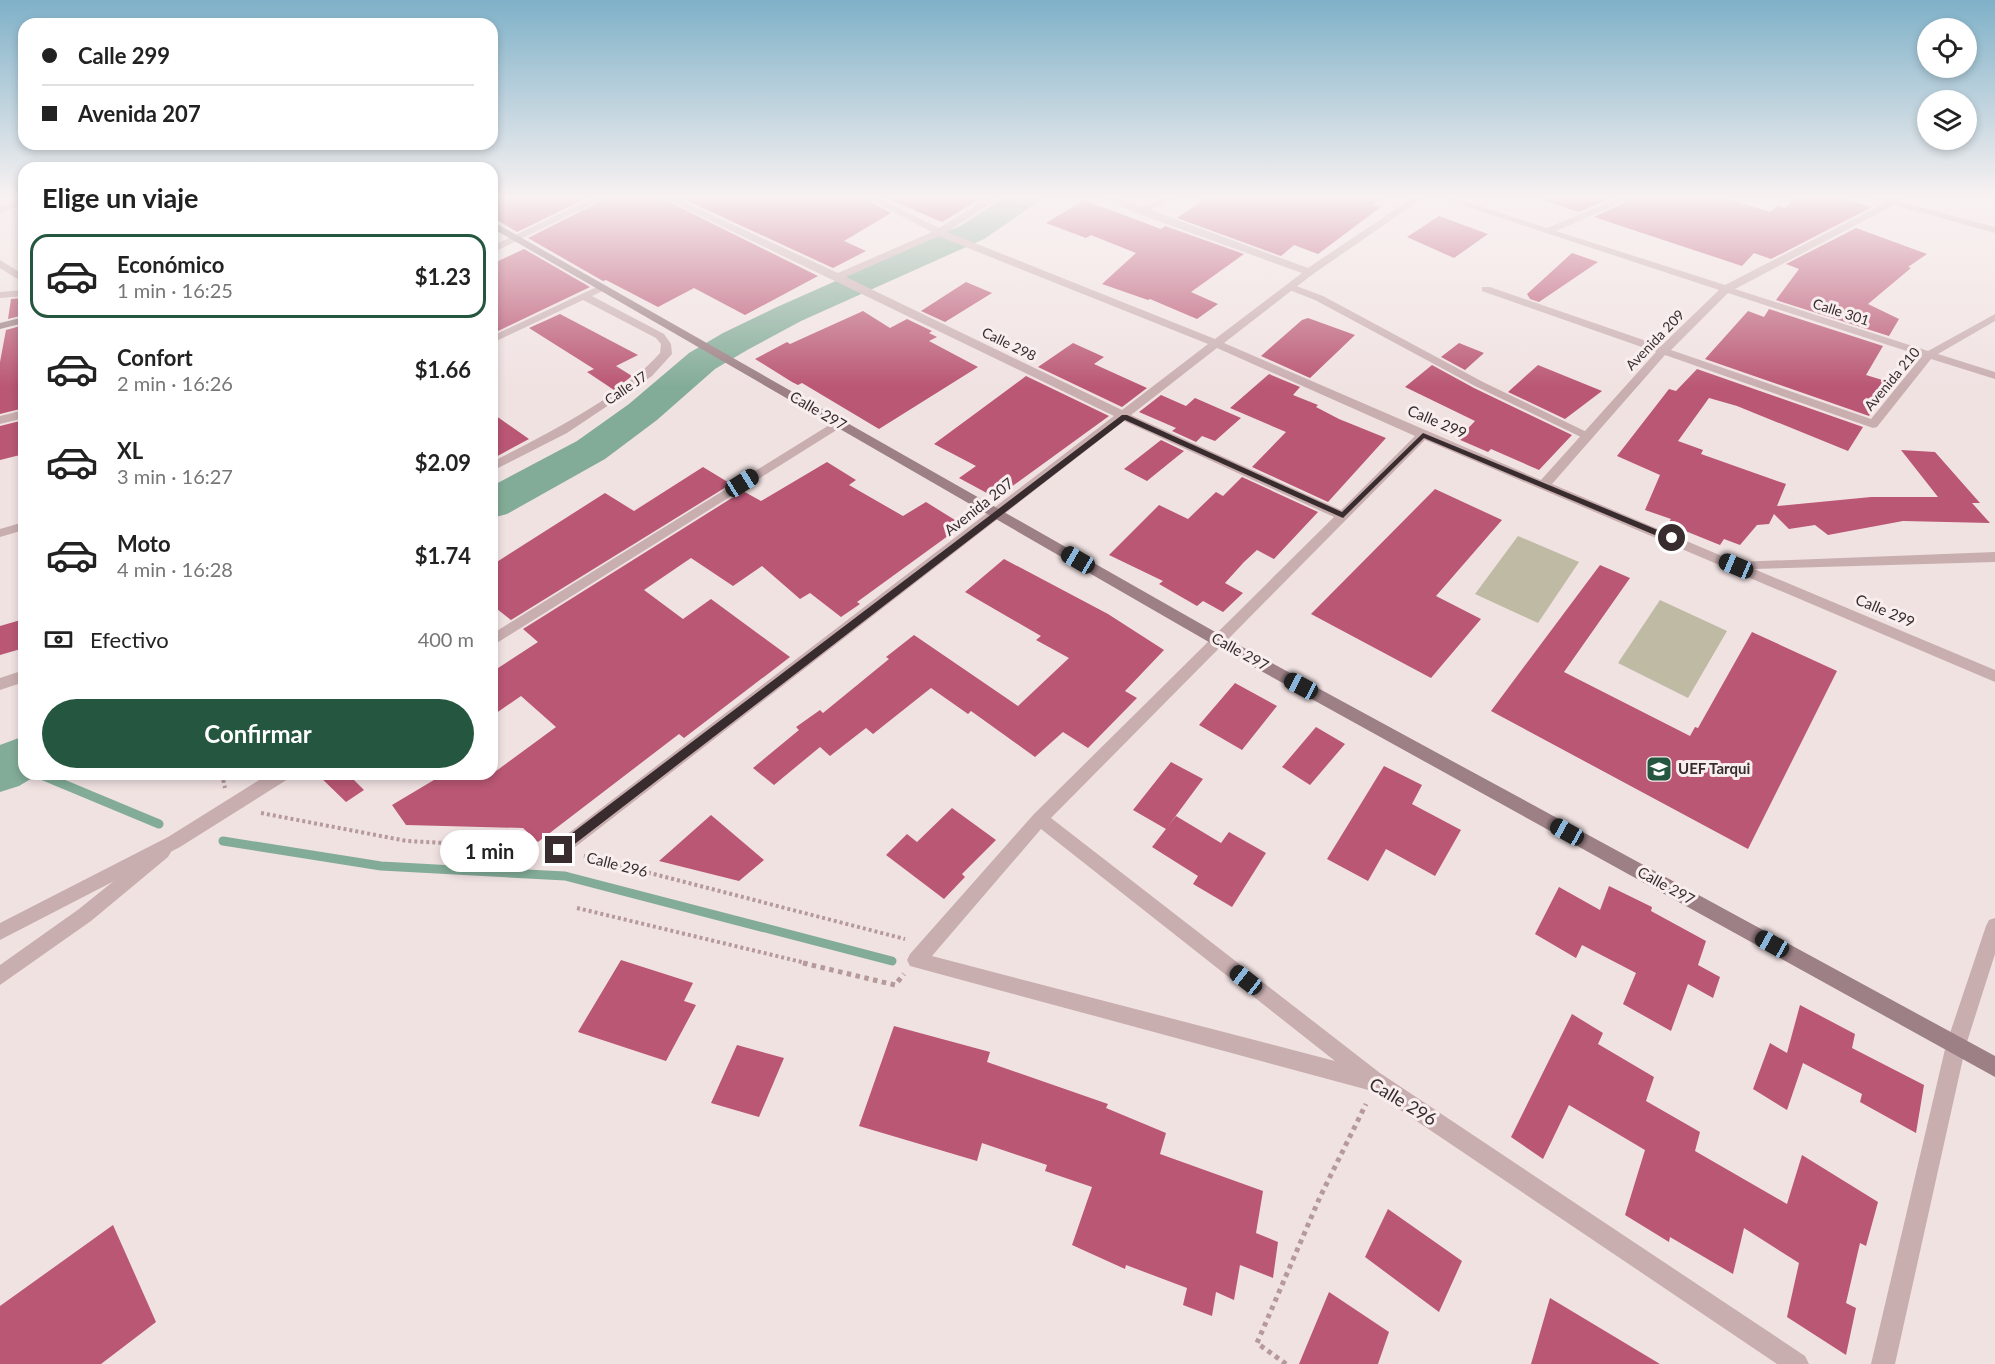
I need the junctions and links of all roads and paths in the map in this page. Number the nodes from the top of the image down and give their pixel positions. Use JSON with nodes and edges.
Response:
{"nodes":[{"id":1,"x":556,"y":260,"type":"edge"},
{"id":2,"x":801,"y":260,"type":"edge"},
{"id":3,"x":877,"y":260,"type":"edge"},
{"id":4,"x":1006,"y":260,"type":"edge"},
{"id":5,"x":1275,"y":260,"type":"edge"},
{"id":6,"x":1327,"y":260,"type":"edge"},
{"id":7,"x":1633,"y":260,"type":"edge"},
{"id":8,"x":1783,"y":260,"type":"edge"},
{"id":9,"x":0,"y":263,"type":"edge"},
{"id":10,"x":1309,"y":272,"type":"junction"},
{"id":11,"x":18,"y":276,"type":"edge"},
{"id":12,"x":839,"y":277,"type":"junction"},
{"id":13,"x":603,"y":287,"type":"junction"},
{"id":14,"x":1291,"y":287,"type":"junction"},
{"id":15,"x":1486,"y":289,"type":"dead end"},
{"id":16,"x":1726,"y":289,"type":"junction"},
{"id":17,"x":18,"y":294,"type":"edge"},
{"id":18,"x":0,"y":295,"type":"edge"},
{"id":19,"x":585,"y":297,"type":"junction"},
{"id":20,"x":1995,"y":316,"type":"edge"},
{"id":21,"x":18,"y":322,"type":"edge"},
{"id":22,"x":0,"y":326,"type":"edge"},
{"id":23,"x":498,"y":337,"type":"edge"},
{"id":24,"x":1217,"y":344,"type":"junction"},
{"id":25,"x":1662,"y":352,"type":"junction"},
{"id":26,"x":1929,"y":355,"type":"junction"},
{"id":27,"x":1995,"y":376,"type":"edge"},
{"id":28,"x":18,"y":416,"type":"edge"},
{"id":29,"x":1124,"y":416,"type":"junction"},
{"id":30,"x":0,"y":420,"type":"edge"},
{"id":31,"x":839,"y":423,"type":"junction"},
{"id":32,"x":1423,"y":435,"type":"junction"},
{"id":33,"x":1587,"y":435,"type":"junction"},
{"id":34,"x":498,"y":465,"type":"edge"},
{"id":35,"x":1545,"y":484,"type":"junction"},
{"id":36,"x":997,"y":514,"type":"junction"},
{"id":37,"x":1343,"y":516,"type":"junction"},
{"id":38,"x":18,"y":528,"type":"edge"},
{"id":39,"x":0,"y":533,"type":"edge"},
{"id":40,"x":1995,"y":557,"type":"edge"},
{"id":41,"x":1736,"y":566,"type":"junction"},
{"id":42,"x":498,"y":637,"type":"edge"},
{"id":43,"x":1219,"y":641,"type":"junction"},
{"id":44,"x":1995,"y":676,"type":"edge"},
{"id":45,"x":18,"y":678,"type":"edge"},
{"id":46,"x":0,"y":684,"type":"edge"},
{"id":47,"x":273,"y":780,"type":"edge"},
{"id":48,"x":229,"y":808,"type":"junction"},
{"id":49,"x":1040,"y":819,"type":"junction"},
{"id":50,"x":174,"y":842,"type":"junction"},
{"id":51,"x":559,"y":850,"type":"junction"},
{"id":52,"x":577,"y":908,"type":"dead end"},
{"id":53,"x":1995,"y":926,"type":"edge"},
{"id":54,"x":0,"y":932,"type":"edge"},
{"id":55,"x":922,"y":952,"type":"junction"},
{"id":56,"x":0,"y":976,"type":"edge"},
{"id":57,"x":1956,"y":1045,"type":"junction"},
{"id":58,"x":1995,"y":1067,"type":"edge"},
{"id":59,"x":1377,"y":1082,"type":"junction"},
{"id":60,"x":1286,"y":1364,"type":"edge"},
{"id":61,"x":1797,"y":1364,"type":"edge"},
{"id":62,"x":1883,"y":1364,"type":"edge"}],
"edges":[{"from":1,"to":13,"type":"street","name":"Calle 297"},
{"from":2,"to":12,"type":"street","name":"Calle 298"},
{"from":3,"to":12,"type":"street"},
{"from":4,"to":24,"type":"street","name":"Calle 299"},
{"from":5,"to":10,"type":"street"},
{"from":6,"to":10,"type":"street","name":"Avenida 207"},
{"from":7,"to":16,"type":"street","name":"Calle 301"},
{"from":8,"to":16,"type":"street","name":"Avenida 209"},
{"from":9,"to":11,"type":"street"},
{"from":10,"to":14,"type":"street","name":"Avenida 207"},
{"from":12,"to":29,"type":"street","name":"Calle 298"},
{"from":13,"to":19,"type":"street"},
{"from":13,"to":31,"type":"street","name":"Calle 297"},
{"from":14,"to":24,"type":"street","name":"Avenida 207"},
{"from":14,"to":33,"type":"street"},
{"from":15,"to":25,"type":"street"},
{"from":16,"to":25,"type":"street","name":"Avenida 209"},
{"from":16,"to":26,"type":"street","name":"Calle 301"},
{"from":17,"to":18,"type":"street"},
{"from":19,"to":23,"type":"street"},
{"from":19,"to":34,"type":"street","name":"Calle J7"},
{"from":20,"to":26,"type":"street","name":"Avenida 210"},
{"from":21,"to":22,"type":"street"},
{"from":24,"to":29,"type":"street","name":"Avenida 207"},
{"from":24,"to":32,"type":"street","name":"Calle 299"},
{"from":25,"to":26,"type":"street","name":"Avenida 210"},
{"from":25,"to":33,"type":"street","name":"Avenida 209"},
{"from":26,"to":27,"type":"street","name":"Calle 301"},
{"from":28,"to":30,"type":"street"},
{"from":29,"to":36,"type":"street","name":"Avenida 207"},
{"from":29,"to":37,"type":"street","name":"Calle 298"},
{"from":31,"to":36,"type":"street","name":"Calle 297"},
{"from":31,"to":42,"type":"street"},
{"from":32,"to":35,"type":"street","name":"Calle 299"},
{"from":32,"to":37,"type":"street"},
{"from":33,"to":35,"type":"street","name":"Avenida 209"},
{"from":35,"to":41,"type":"street","name":"Calle 299"},
{"from":36,"to":43,"type":"street","name":"Calle 297"},
{"from":36,"to":51,"type":"street","name":"Avenida 207"},
{"from":37,"to":43,"type":"street"},
{"from":38,"to":39,"type":"street"},
{"from":40,"to":41,"type":"street"},
{"from":41,"to":44,"type":"street","name":"Calle 299"},
{"from":43,"to":49,"type":"street"},
{"from":43,"to":57,"type":"street","name":"Calle 297"},
{"from":45,"to":46,"type":"street"},
{"from":47,"to":48,"type":"street"},
{"from":48,"to":50,"type":"street"},
{"from":48,"to":51,"type":"path","name":"Calle 296"},
{"from":49,"to":55,"type":"street"},
{"from":49,"to":59,"type":"street"},
{"from":50,"to":54,"type":"street"},
{"from":50,"to":56,"type":"street"},
{"from":51,"to":55,"type":"path","name":"Calle 296"},
{"from":52,"to":55,"type":"path"},
{"from":53,"to":57,"type":"street"},
{"from":55,"to":59,"type":"street","name":"Calle 296"},
{"from":57,"to":58,"type":"street","name":"Calle 297"},
{"from":57,"to":62,"type":"street"},
{"from":59,"to":60,"type":"path"},
{"from":59,"to":61,"type":"street","name":"Calle 296"}]}
